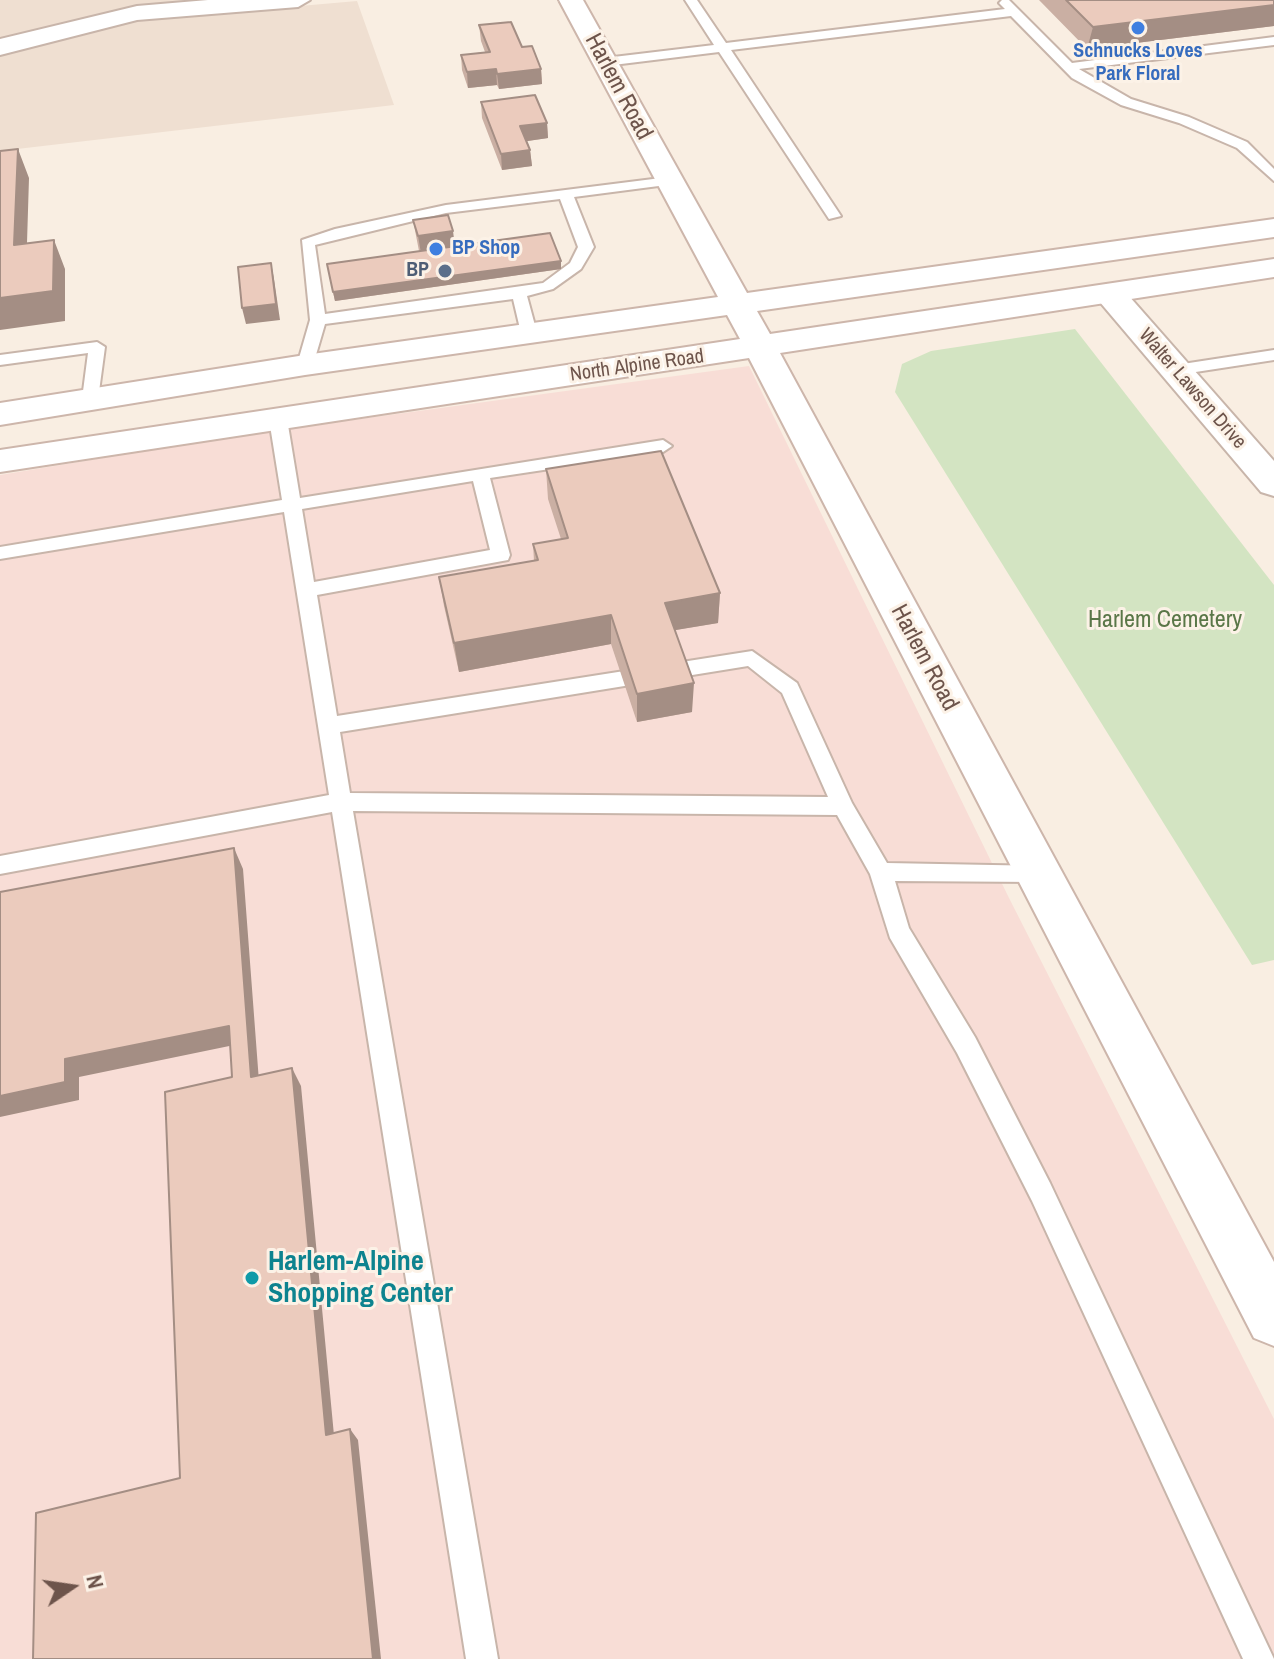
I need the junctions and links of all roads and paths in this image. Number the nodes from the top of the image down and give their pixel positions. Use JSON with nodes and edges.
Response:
{"nodes":[{"id":1,"x":298,"y":0,"type":"edge"},
{"id":2,"x":571,"y":0,"type":"edge"},
{"id":3,"x":691,"y":0,"type":"edge"},
{"id":4,"x":1002,"y":0,"type":"edge"},
{"id":5,"x":1014,"y":12,"type":"junction"},
{"id":6,"x":1274,"y":41,"type":"edge"},
{"id":7,"x":4,"y":43,"type":"edge"},
{"id":8,"x":720,"y":48,"type":"junction"},
{"id":9,"x":605,"y":62,"type":"junction"},
{"id":10,"x":1068,"y":67,"type":"junction"},
{"id":11,"x":1274,"y":177,"type":"edge"},
{"id":12,"x":669,"y":181,"type":"junction"},
{"id":13,"x":565,"y":194,"type":"junction"},
{"id":14,"x":834,"y":216,"type":"dead end"},
{"id":15,"x":1274,"y":228,"type":"edge"},
{"id":16,"x":1274,"y":268,"type":"edge"},
{"id":17,"x":519,"y":293,"type":"junction"},
{"id":18,"x":1110,"y":294,"type":"junction"},
{"id":19,"x":737,"y":303,"type":"junction"},
{"id":20,"x":318,"y":320,"type":"junction"},
{"id":21,"x":529,"y":333,"type":"junction"},
{"id":22,"x":760,"y":348,"type":"junction"},
{"id":23,"x":1274,"y":355,"type":"edge"},
{"id":24,"x":0,"y":360,"type":"edge"},
{"id":25,"x":305,"y":365,"type":"junction"},
{"id":26,"x":1176,"y":370,"type":"junction"},
{"id":27,"x":90,"y":399,"type":"junction"},
{"id":28,"x":0,"y":414,"type":"edge"},
{"id":29,"x":278,"y":419,"type":"junction"},
{"id":30,"x":663,"y":446,"type":"dead end"},
{"id":31,"x":0,"y":461,"type":"edge"},
{"id":32,"x":480,"y":474,"type":"junction"},
{"id":33,"x":1274,"y":484,"type":"edge"},
{"id":34,"x":292,"y":507,"type":"junction"},
{"id":35,"x":0,"y":553,"type":"edge"},
{"id":36,"x":304,"y":591,"type":"junction"},
{"id":37,"x":327,"y":726,"type":"junction"},
{"id":38,"x":340,"y":802,"type":"junction"},
{"id":39,"x":843,"y":806,"type":"junction"},
{"id":40,"x":0,"y":865,"type":"edge"},
{"id":41,"x":881,"y":872,"type":"junction"},
{"id":42,"x":1037,"y":873,"type":"junction"},
{"id":43,"x":1274,"y":1318,"type":"edge"},
{"id":44,"x":482,"y":1659,"type":"edge"},
{"id":45,"x":1259,"y":1659,"type":"edge"}],
"edges":[{"from":1,"to":7,"type":"main road"},
{"from":2,"to":9,"type":"main road","name":"Harlem Road"},
{"from":3,"to":8,"type":"lane"},
{"from":4,"to":5,"type":"lane"},
{"from":5,"to":8,"type":"lane"},
{"from":5,"to":10,"type":"lane"},
{"from":6,"to":10,"type":"lane"},
{"from":8,"to":9,"type":"lane"},
{"from":8,"to":14,"type":"lane"},
{"from":9,"to":12,"type":"main road","name":"Harlem Road"},
{"from":10,"to":11,"type":"lane"},
{"from":12,"to":13,"type":"lane"},
{"from":12,"to":19,"type":"main road","name":"Harlem Road"},
{"from":13,"to":17,"type":"lane"},
{"from":13,"to":20,"type":"lane"},
{"from":15,"to":19,"type":"main road","name":"North Alpine Road"},
{"from":16,"to":18,"type":"main road","name":"North Alpine Road"},
{"from":17,"to":20,"type":"lane"},
{"from":17,"to":21,"type":"lane"},
{"from":18,"to":22,"type":"main road","name":"North Alpine Road"},
{"from":18,"to":26,"type":"main road","name":"Walter Lawson Drive"},
{"from":19,"to":21,"type":"main road","name":"North Alpine Road"},
{"from":19,"to":22,"type":"main road","name":"Harlem Road"},
{"from":20,"to":25,"type":"lane"},
{"from":21,"to":25,"type":"main road","name":"North Alpine Road"},
{"from":22,"to":29,"type":"main road","name":"North Alpine Road"},
{"from":22,"to":42,"type":"main road","name":"Harlem Road"},
{"from":23,"to":26,"type":"lane"},
{"from":24,"to":27,"type":"lane"},
{"from":25,"to":27,"type":"main road","name":"North Alpine Road"},
{"from":26,"to":33,"type":"main road","name":"Walter Lawson Drive"},
{"from":27,"to":28,"type":"main road","name":"North Alpine Road"},
{"from":29,"to":31,"type":"main road","name":"North Alpine Road"},
{"from":29,"to":34,"type":"lane"},
{"from":30,"to":32,"type":"lane"},
{"from":32,"to":34,"type":"lane"},
{"from":32,"to":36,"type":"lane"},
{"from":34,"to":35,"type":"lane"},
{"from":34,"to":36,"type":"lane"},
{"from":36,"to":37,"type":"lane"},
{"from":37,"to":38,"type":"lane"},
{"from":37,"to":39,"type":"lane"},
{"from":38,"to":39,"type":"lane"},
{"from":38,"to":40,"type":"lane"},
{"from":38,"to":44,"type":"lane"},
{"from":39,"to":41,"type":"lane"},
{"from":41,"to":42,"type":"lane"},
{"from":41,"to":45,"type":"lane"},
{"from":42,"to":43,"type":"main road","name":"Harlem Road"}]}
